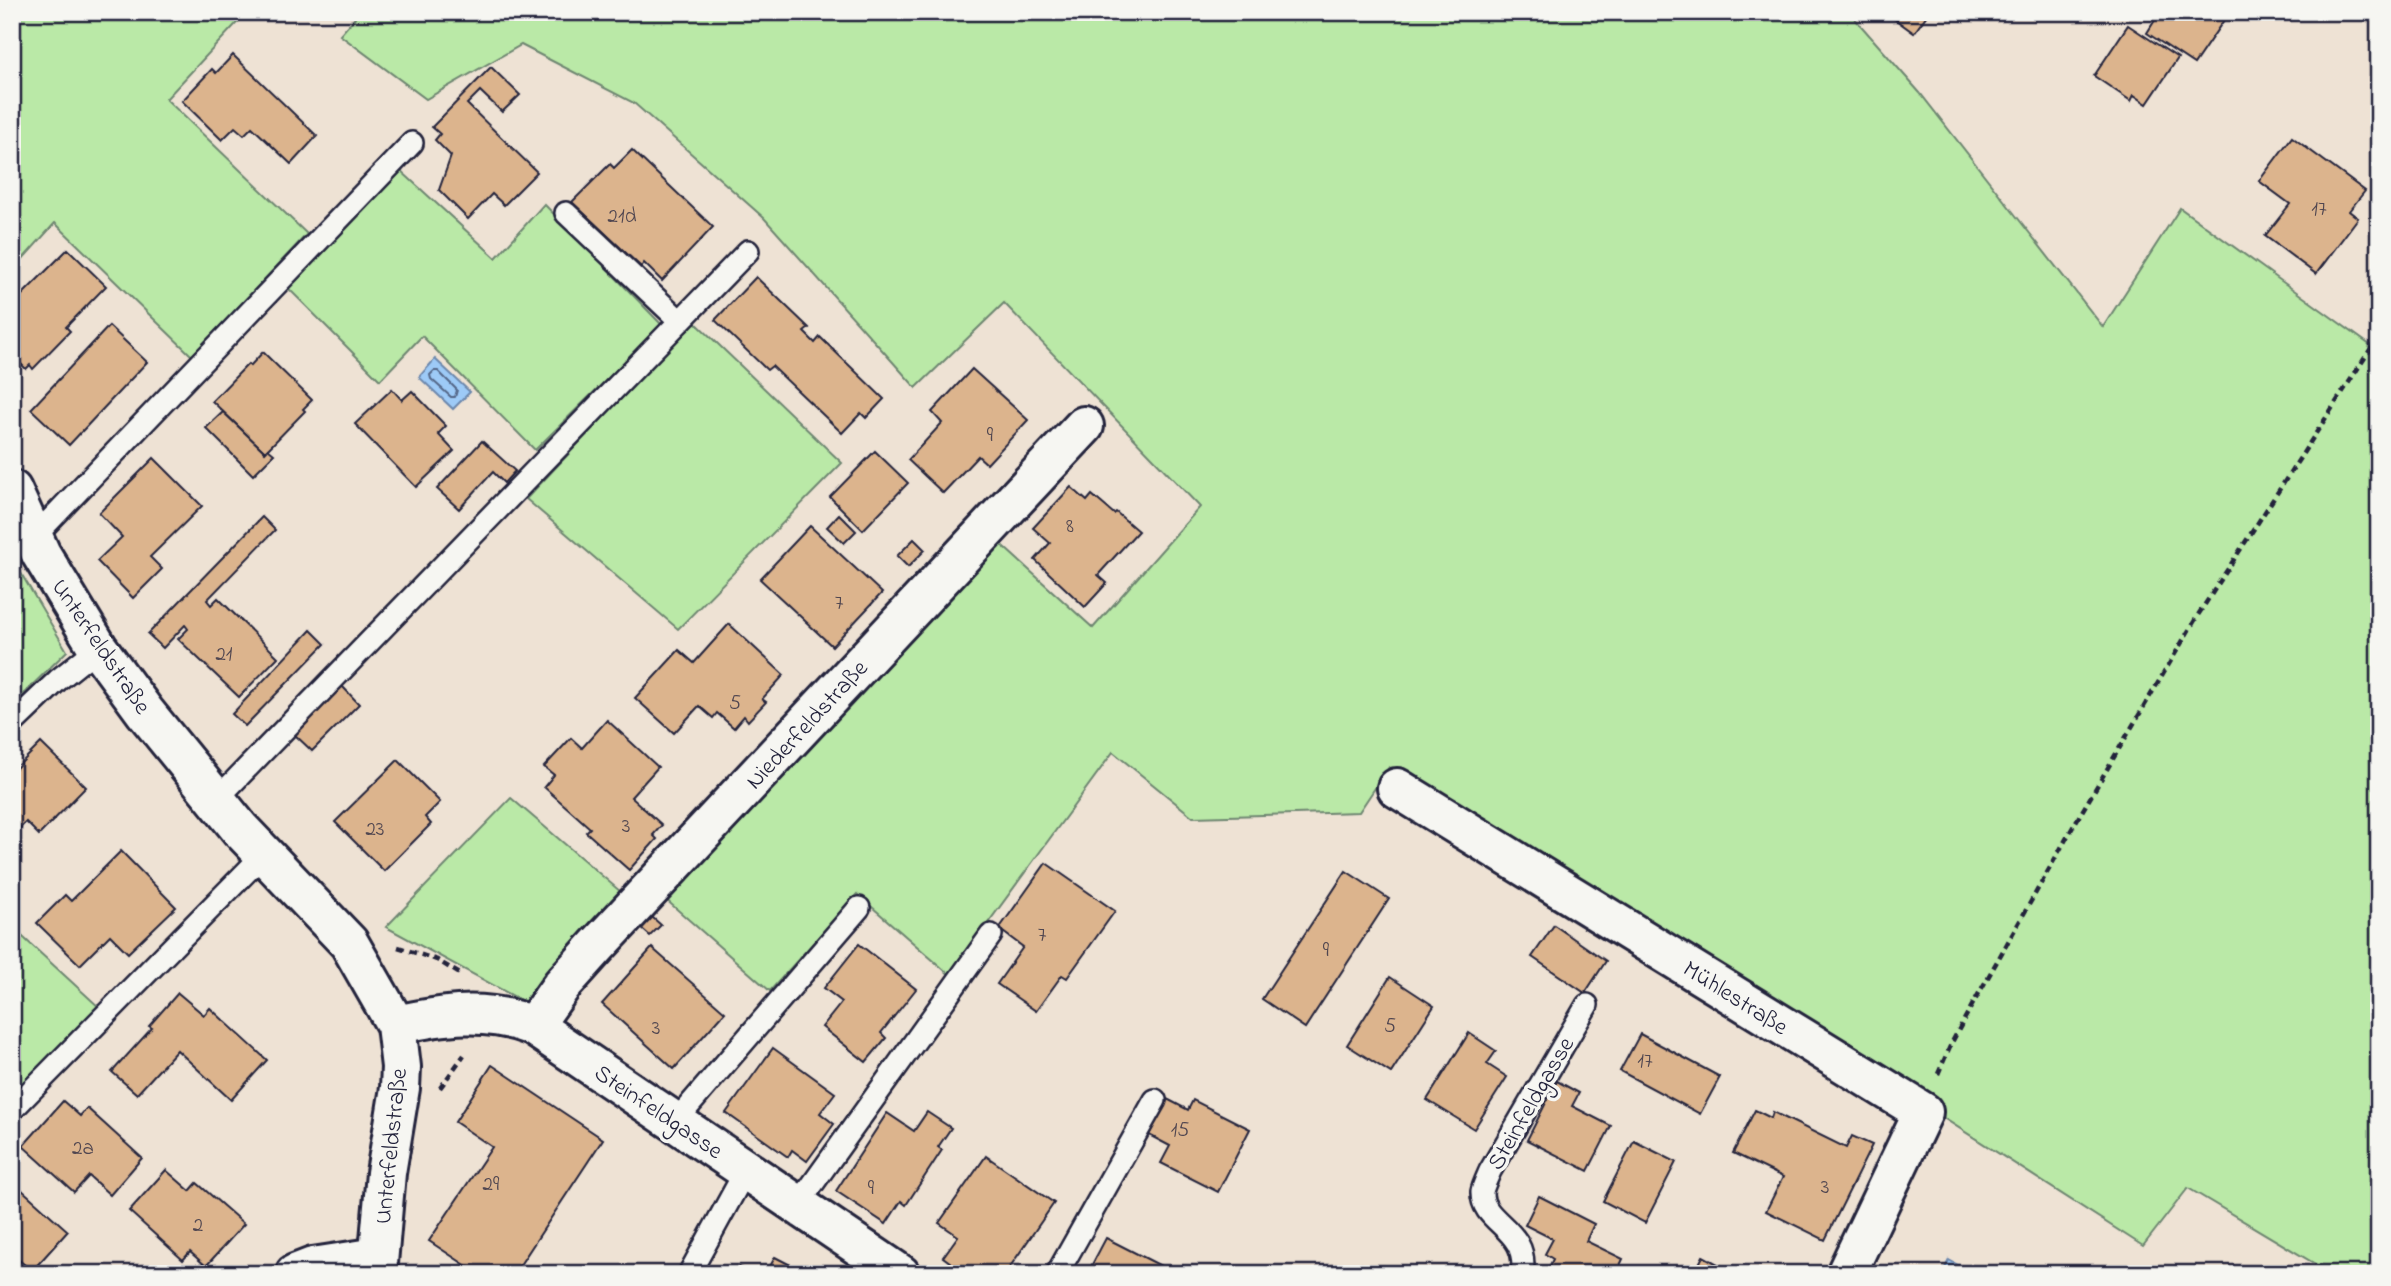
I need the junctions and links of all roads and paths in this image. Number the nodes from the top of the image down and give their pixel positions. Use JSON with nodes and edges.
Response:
{"nodes":[{"id":1,"x":412,"y":143,"type":"dead end"},
{"id":2,"x":566,"y":213,"type":"dead end"},
{"id":3,"x":748,"y":251,"type":"dead end"},
{"id":4,"x":680,"y":321,"type":"junction"},
{"id":5,"x":2379,"y":336,"type":"edge"},
{"id":6,"x":1084,"y":426,"type":"dead end"},
{"id":7,"x":12,"y":490,"type":"edge"},
{"id":8,"x":34,"y":537,"type":"junction"},
{"id":9,"x":98,"y":648,"type":"junction"},
{"id":10,"x":12,"y":724,"type":"edge"},
{"id":11,"x":1397,"y":788,"type":"dead end"},
{"id":12,"x":216,"y":800,"type":"junction"},
{"id":13,"x":264,"y":854,"type":"junction"},
{"id":14,"x":859,"y":908,"type":"dead end"},
{"id":15,"x":991,"y":935,"type":"dead end"},
{"id":16,"x":1587,"y":1005,"type":"dead end"},
{"id":17,"x":396,"y":1025,"type":"junction"},
{"id":18,"x":533,"y":1026,"type":"junction"},
{"id":19,"x":1155,"y":1100,"type":"dead end"},
{"id":20,"x":12,"y":1110,"type":"edge"},
{"id":21,"x":1923,"y":1112,"type":"junction"},
{"id":22,"x":675,"y":1122,"type":"junction"},
{"id":23,"x":746,"y":1170,"type":"junction"},
{"id":24,"x":797,"y":1206,"type":"junction"},
{"id":25,"x":377,"y":1265,"type":"edge"},
{"id":26,"x":295,"y":1274,"type":"edge"},
{"id":27,"x":689,"y":1274,"type":"edge"},
{"id":28,"x":900,"y":1274,"type":"edge"},
{"id":29,"x":1057,"y":1274,"type":"edge"},
{"id":30,"x":1522,"y":1274,"type":"edge"},
{"id":31,"x":1846,"y":1274,"type":"edge"}],
"edges":[{"from":1,"to":8,"type":"lane"},
{"from":2,"to":4,"type":"lane"},
{"from":3,"to":4,"type":"lane"},
{"from":4,"to":12,"type":"lane"},
{"from":5,"to":21,"type":"path"},
{"from":6,"to":18,"type":"street","name":"Niederfeldstraße"},
{"from":7,"to":8,"type":"street","name":"Unterfeldstraße"},
{"from":8,"to":9,"type":"street","name":"Unterfeldstraße"},
{"from":9,"to":10,"type":"lane"},
{"from":9,"to":12,"type":"street","name":"Unterfeldstraße"},
{"from":11,"to":21,"type":"street","name":"Mühlestraße"},
{"from":12,"to":13,"type":"street","name":"Unterfeldstraße"},
{"from":13,"to":17,"type":"street","name":"Unterfeldstraße"},
{"from":13,"to":20,"type":"lane"},
{"from":14,"to":22,"type":"lane"},
{"from":15,"to":24,"type":"lane"},
{"from":16,"to":30,"type":"lane","name":"Steinfeldgasse"},
{"from":17,"to":18,"type":"street","name":"Steinfeldgasse"},
{"from":17,"to":25,"type":"street","name":"Unterfeldstraße"},
{"from":18,"to":22,"type":"street","name":"Steinfeldgasse"},
{"from":19,"to":29,"type":"lane"},
{"from":21,"to":31,"type":"street"},
{"from":22,"to":23,"type":"street","name":"Steinfeldgasse"},
{"from":23,"to":24,"type":"street","name":"Steinfeldgasse"},
{"from":23,"to":27,"type":"lane"},
{"from":24,"to":28,"type":"street","name":"Steinfeldgasse"},
{"from":25,"to":26,"type":"street"}]}
